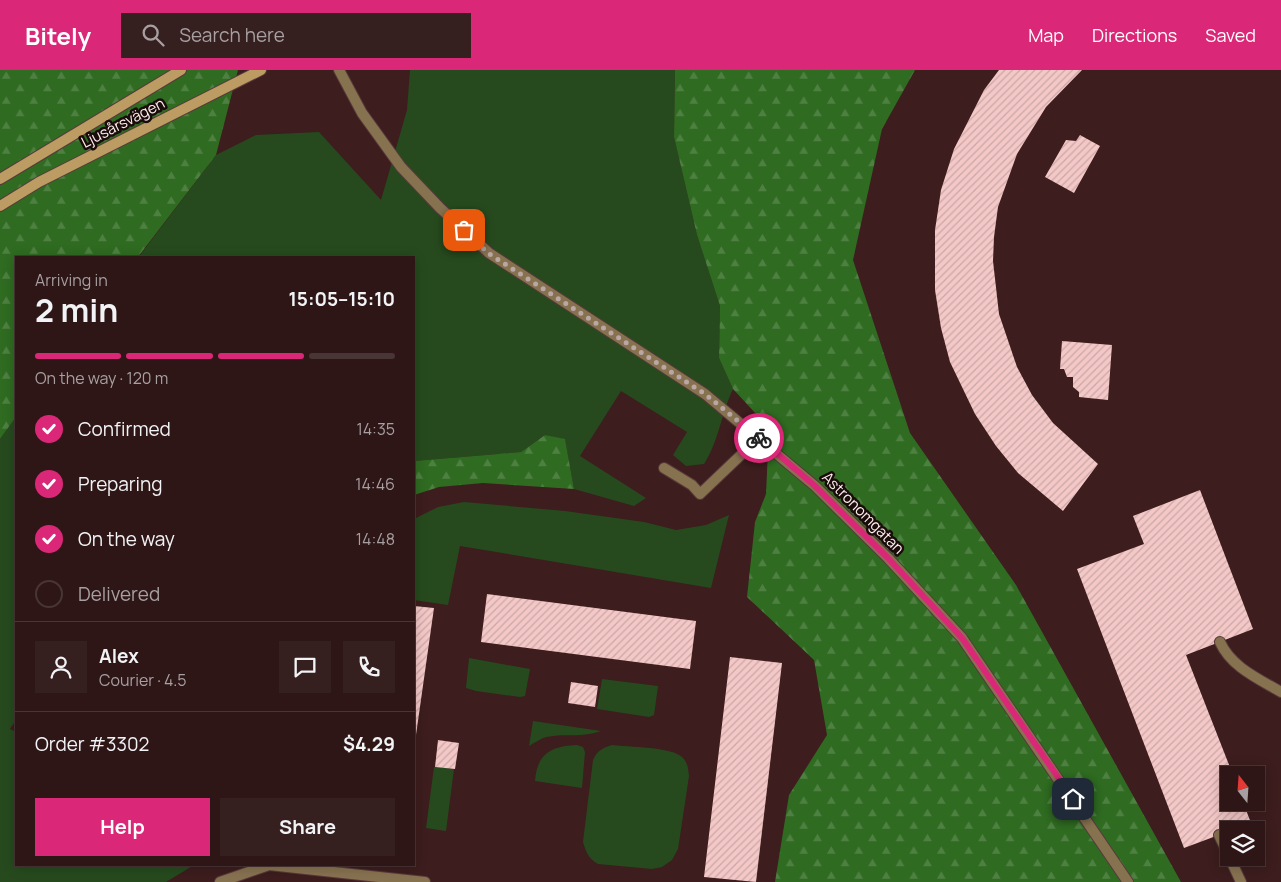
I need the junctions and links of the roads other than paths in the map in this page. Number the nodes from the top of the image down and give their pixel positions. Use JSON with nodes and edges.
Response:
{"nodes":[{"id":1,"x":181,"y":70,"type":"edge"},
{"id":2,"x":261,"y":70,"type":"edge"},
{"id":3,"x":339,"y":70,"type":"edge"},
{"id":4,"x":0,"y":179,"type":"edge"},
{"id":5,"x":0,"y":206,"type":"edge"},
{"id":6,"x":754,"y":434,"type":"junction"},
{"id":7,"x":664,"y":468,"type":"dead end"},
{"id":8,"x":1220,"y":642,"type":"dead end"},
{"id":9,"x":1281,"y":692,"type":"edge"},
{"id":10,"x":1218,"y":835,"type":"dead end"},
{"id":11,"x":266,"y":866,"type":"edge"},
{"id":12,"x":278,"y":866,"type":"edge"},
{"id":13,"x":220,"y":882,"type":"edge"},
{"id":14,"x":425,"y":882,"type":"edge"},
{"id":15,"x":1128,"y":882,"type":"edge"},
{"id":16,"x":1241,"y":882,"type":"edge"}],
"edges":[{"from":1,"to":4,"type":"main road","name":"Ljusårsvägen"},
{"from":2,"to":5,"type":"main road","name":"Ljusårsvägen"},
{"from":3,"to":6,"type":"street","name":"Astronomgatan"},
{"from":6,"to":7,"type":"street"},
{"from":6,"to":15,"type":"street","name":"Astronomgatan"},
{"from":8,"to":9,"type":"street"},
{"from":10,"to":16,"type":"street"},
{"from":11,"to":13,"type":"street"},
{"from":12,"to":14,"type":"street"}]}
